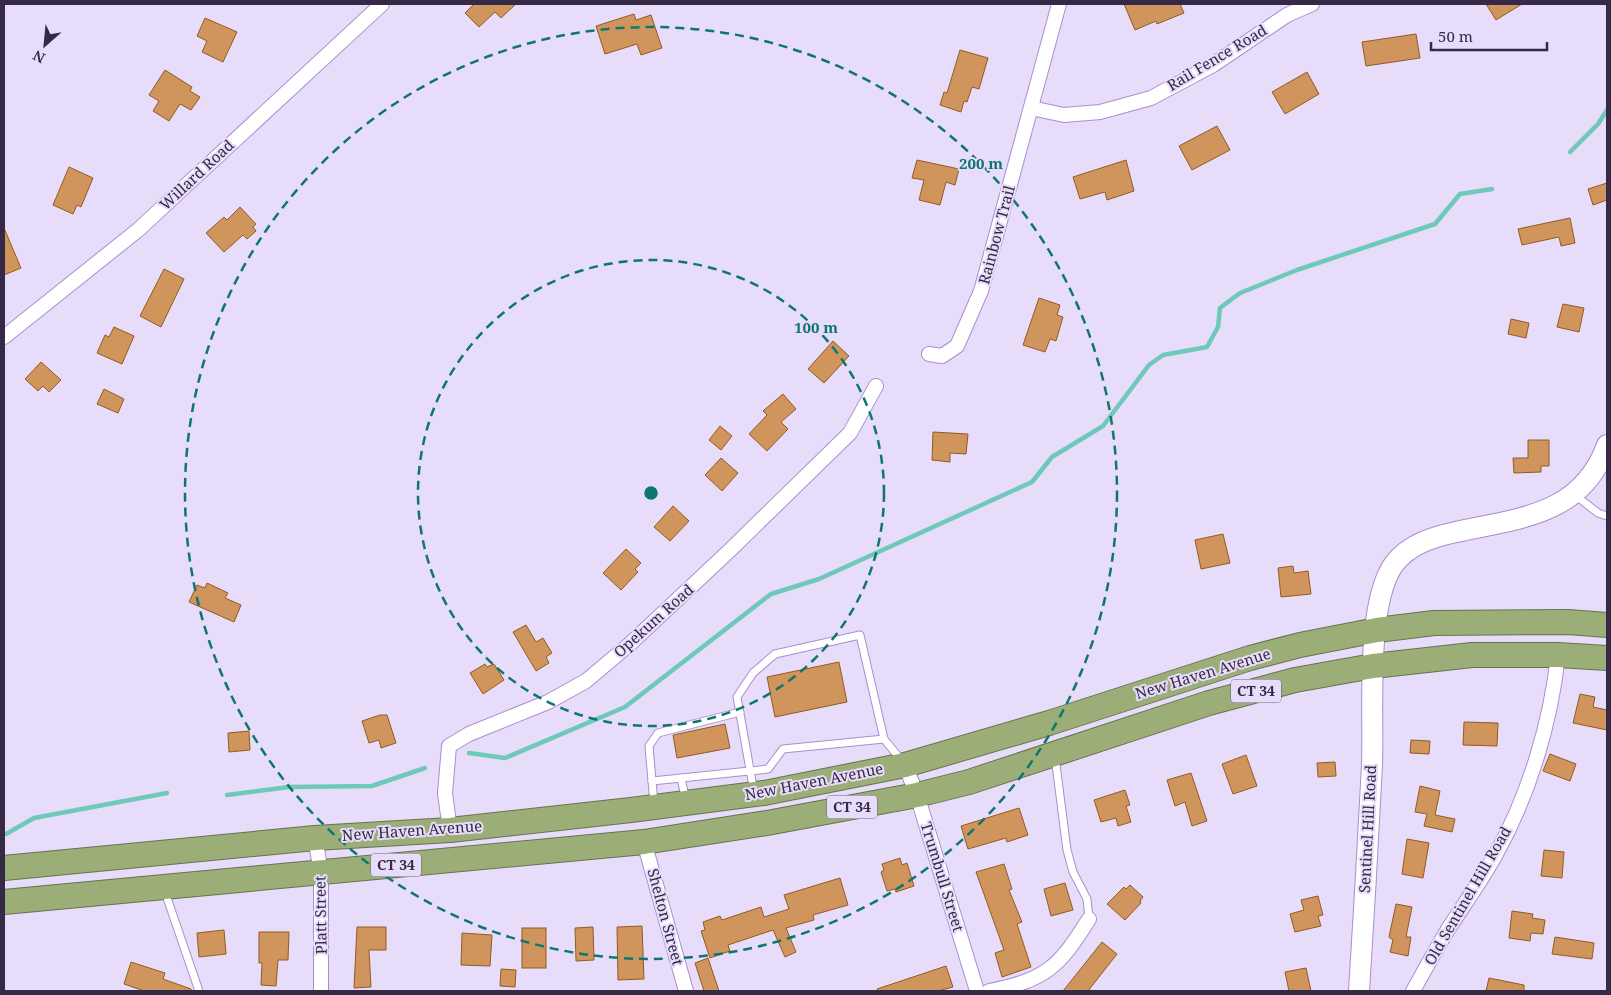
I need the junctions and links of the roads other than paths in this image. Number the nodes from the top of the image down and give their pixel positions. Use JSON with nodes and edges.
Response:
{"nodes":[{"id":1,"x":382,"y":4,"type":"edge"},
{"id":2,"x":1059,"y":4,"type":"edge"},
{"id":3,"x":1312,"y":4,"type":"edge"},
{"id":4,"x":1031,"y":108,"type":"junction"},
{"id":5,"x":4,"y":338,"type":"edge"},
{"id":6,"x":929,"y":354,"type":"dead end"},
{"id":7,"x":876,"y":386,"type":"dead end"},
{"id":8,"x":1607,"y":445,"type":"edge"},
{"id":9,"x":1575,"y":494,"type":"junction"},
{"id":10,"x":1607,"y":516,"type":"edge"},
{"id":11,"x":1607,"y":625,"type":"edge"},
{"id":12,"x":1377,"y":630,"type":"junction"},
{"id":13,"x":1558,"y":655,"type":"junction"},
{"id":14,"x":1607,"y":658,"type":"edge"},
{"id":15,"x":1373,"y":666,"type":"junction"},
{"id":16,"x":740,"y":712,"type":"junction"},
{"id":17,"x":884,"y":739,"type":"junction"},
{"id":18,"x":1054,"y":754,"type":"junction"},
{"id":19,"x":905,"y":764,"type":"junction"},
{"id":20,"x":750,"y":770,"type":"junction"},
{"id":21,"x":681,"y":778,"type":"junction"},
{"id":22,"x":652,"y":781,"type":"junction"},
{"id":23,"x":754,"y":794,"type":"junction"},
{"id":24,"x":917,"y":795,"type":"junction"},
{"id":25,"x":686,"y":804,"type":"junction"},
{"id":26,"x":654,"y":808,"type":"junction"},
{"id":27,"x":450,"y":830,"type":"junction"},
{"id":28,"x":315,"y":838,"type":"junction"},
{"id":29,"x":644,"y":842,"type":"junction"},
{"id":30,"x":4,"y":868,"type":"edge"},
{"id":31,"x":321,"y":872,"type":"junction"},
{"id":32,"x":163,"y":886,"type":"junction"},
{"id":33,"x":4,"y":902,"type":"edge"},
{"id":34,"x":1089,"y":919,"type":"joint"},
{"id":35,"x":1022,"y":988,"type":"edge"},
{"id":36,"x":199,"y":991,"type":"edge"},
{"id":37,"x":321,"y":991,"type":"edge"},
{"id":38,"x":686,"y":991,"type":"edge"},
{"id":39,"x":977,"y":991,"type":"edge"},
{"id":40,"x":989,"y":991,"type":"edge"},
{"id":41,"x":1359,"y":991,"type":"edge"},
{"id":42,"x":1413,"y":991,"type":"edge"}],
"edges":[{"from":1,"to":5,"type":"street","name":"Willard Road"},
{"from":2,"to":4,"type":"street","name":"Rainbow Trail"},
{"from":3,"to":4,"type":"street","name":"Rail Fence Road"},
{"from":4,"to":6,"type":"street","name":"Rainbow Trail"},
{"from":7,"to":27,"type":"street","name":"Opekum Road"},
{"from":8,"to":9,"type":"main road"},
{"from":9,"to":10,"type":"lane"},
{"from":9,"to":12,"type":"main road","name":"Sentinel Hill Road"},
{"from":11,"to":12,"type":"highway","name":"New Haven Avenue","number":"CT 34"},
{"from":12,"to":15,"type":"main road","name":"Sentinel Hill Road"},
{"from":12,"to":19,"type":"highway","name":"New Haven Avenue","number":"CT 34"},
{"from":13,"to":14,"type":"highway","name":"New Haven Avenue","number":"CT 34"},
{"from":13,"to":15,"type":"highway","name":"New Haven Avenue","number":"CT 34"},
{"from":13,"to":42,"type":"street","name":"Old Sentinel Hill Road"},
{"from":15,"to":18,"type":"highway","name":"New Haven Avenue","number":"CT 34"},
{"from":15,"to":41,"type":"main road","name":"Sentinel Hill Road"},
{"from":16,"to":17,"type":"lane"},
{"from":16,"to":20,"type":"lane"},
{"from":16,"to":22,"type":"lane"},
{"from":17,"to":19,"type":"lane"},
{"from":17,"to":20,"type":"lane"},
{"from":18,"to":24,"type":"highway","name":"New Haven Avenue","number":"CT 34"},
{"from":18,"to":34,"type":"lane"},
{"from":19,"to":23,"type":"highway","name":"New Haven Avenue","number":"CT 34"},
{"from":19,"to":24,"type":"street","name":"Trumbull Street"},
{"from":20,"to":21,"type":"lane"},
{"from":20,"to":23,"type":"lane"},
{"from":21,"to":22,"type":"lane"},
{"from":21,"to":25,"type":"lane"},
{"from":22,"to":26,"type":"lane"},
{"from":23,"to":25,"type":"highway","name":"New Haven Avenue","number":"CT 34"},
{"from":24,"to":29,"type":"highway","name":"New Haven Avenue","number":"CT 34"},
{"from":24,"to":39,"type":"street","name":"Trumbull Street"},
{"from":25,"to":26,"type":"highway","name":"New Haven Avenue","number":"CT 34"},
{"from":26,"to":27,"type":"highway","name":"New Haven Avenue","number":"CT 34"},
{"from":27,"to":28,"type":"highway","name":"New Haven Avenue","number":"CT 34"},
{"from":28,"to":30,"type":"highway","name":"New Haven Avenue","number":"CT 34"},
{"from":28,"to":31,"type":"street","name":"Platt Street"},
{"from":29,"to":31,"type":"highway","name":"New Haven Avenue","number":"CT 34"},
{"from":29,"to":38,"type":"street","name":"Shelton Street"},
{"from":31,"to":32,"type":"highway","name":"New Haven Avenue","number":"CT 34"},
{"from":31,"to":37,"type":"street","name":"Platt Street"},
{"from":32,"to":33,"type":"highway","name":"New Haven Avenue","number":"CT 34"},
{"from":32,"to":36,"type":"lane"},
{"from":34,"to":35,"type":"street"},
{"from":35,"to":40,"type":"street"}]}
